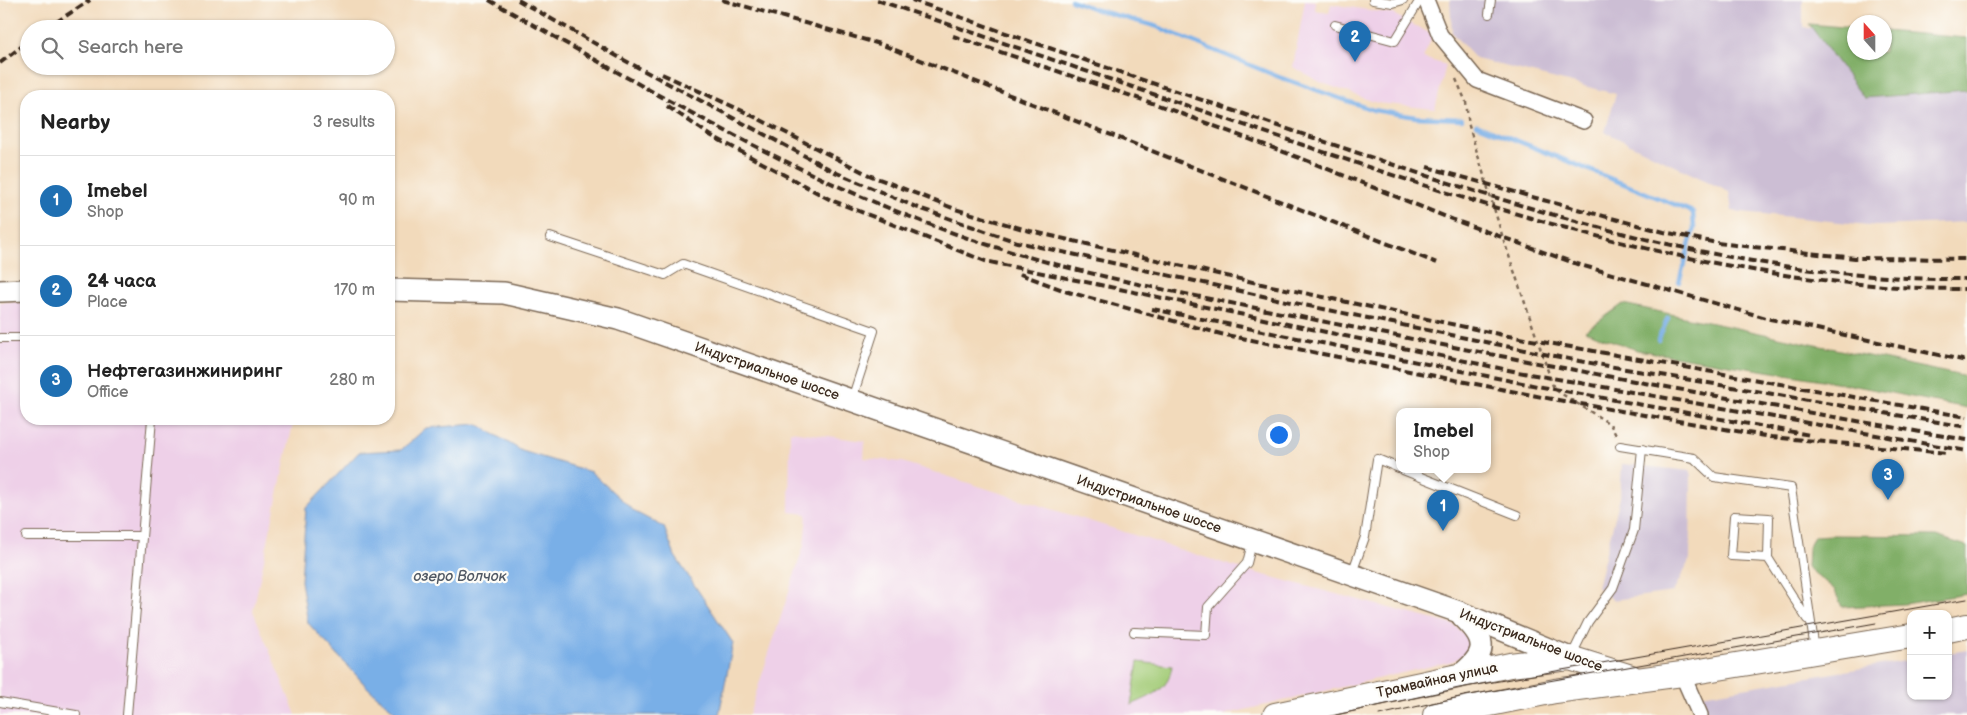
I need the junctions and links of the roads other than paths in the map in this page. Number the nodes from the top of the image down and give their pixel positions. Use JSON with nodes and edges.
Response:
{"nodes":[{"id":1,"x":1373,"y":0,"type":"edge"},
{"id":2,"x":1403,"y":0,"type":"edge"},
{"id":3,"x":1420,"y":0,"type":"edge"},
{"id":4,"x":1426,"y":0,"type":"edge"},
{"id":5,"x":1490,"y":0,"type":"edge"},
{"id":6,"x":1489,"y":14,"type":"dead end"},
{"id":7,"x":1335,"y":25,"type":"dead end"},
{"id":8,"x":1584,"y":121,"type":"dead end"},
{"id":9,"x":550,"y":237,"type":"dead end"},
{"id":10,"x":20,"y":290,"type":"edge"},
{"id":11,"x":395,"y":290,"type":"edge"},
{"id":12,"x":0,"y":291,"type":"edge"},
{"id":13,"x":0,"y":338,"type":"edge"},
{"id":14,"x":20,"y":338,"type":"edge"},
{"id":15,"x":851,"y":400,"type":"junction"},
{"id":16,"x":151,"y":425,"type":"edge"},
{"id":17,"x":1620,"y":446,"type":"road end"},
{"id":18,"x":1642,"y":449,"type":"junction"},
{"id":19,"x":1396,"y":467,"type":"edge"},
{"id":20,"x":1411,"y":473,"type":"edge"},
{"id":21,"x":1517,"y":515,"type":"dead end"},
{"id":22,"x":26,"y":536,"type":"dead end"},
{"id":23,"x":142,"y":536,"type":"junction"},
{"id":24,"x":1253,"y":541,"type":"junction"},
{"id":25,"x":1768,"y":558,"type":"junction"},
{"id":26,"x":1352,"y":575,"type":"junction"},
{"id":27,"x":1459,"y":612,"type":"junction"},
{"id":28,"x":1810,"y":622,"type":"junction"},
{"id":29,"x":1967,"y":626,"type":"edge"},
{"id":30,"x":1952,"y":629,"type":"edge"},
{"id":31,"x":1134,"y":632,"type":"dead end"},
{"id":32,"x":1907,"y":637,"type":"edge"},
{"id":33,"x":1815,"y":652,"type":"junction"},
{"id":34,"x":1570,"y":658,"type":"junction"},
{"id":35,"x":1682,"y":674,"type":"junction"},
{"id":36,"x":1459,"y":676,"type":"junction"},
{"id":37,"x":1638,"y":679,"type":"junction"},
{"id":38,"x":0,"y":702,"type":"edge"},
{"id":39,"x":1461,"y":712,"type":"edge"},
{"id":40,"x":76,"y":715,"type":"edge"},
{"id":41,"x":127,"y":715,"type":"edge"},
{"id":42,"x":1275,"y":715,"type":"edge"},
{"id":43,"x":1435,"y":715,"type":"edge"},
{"id":44,"x":1700,"y":715,"type":"edge"}],
"edges":[{"from":1,"to":2,"type":"lane"},
{"from":3,"to":7,"type":"lane"},
{"from":4,"to":8,"type":"street"},
{"from":5,"to":6,"type":"lane"},
{"from":9,"to":15,"type":"lane"},
{"from":10,"to":12,"type":"street"},
{"from":11,"to":15,"type":"street","name":"Индустриальное шоссе"},
{"from":13,"to":14,"type":"lane"},
{"from":15,"to":24,"type":"street","name":"Индустриальное шоссе"},
{"from":16,"to":23,"type":"lane"},
{"from":17,"to":18,"type":"lane"},
{"from":18,"to":28,"type":"lane"},
{"from":18,"to":34,"type":"lane"},
{"from":19,"to":26,"type":"lane"},
{"from":20,"to":21,"type":"lane"},
{"from":22,"to":23,"type":"lane"},
{"from":23,"to":41,"type":"lane"},
{"from":24,"to":26,"type":"street","name":"Индустриальное шоссе"},
{"from":24,"to":31,"type":"lane"},
{"from":25,"to":25,"type":"lane"},
{"from":25,"to":28,"type":"lane"},
{"from":26,"to":27,"type":"street","name":"Индустриальное шоссе"},
{"from":27,"to":34,"type":"street","name":"Индустриальное шоссе"},
{"from":27,"to":36,"type":"street"},
{"from":28,"to":33,"type":"lane"},
{"from":29,"to":30,"type":"main road"},
{"from":32,"to":33,"type":"main road","name":"Индустриальное шоссе"},
{"from":33,"to":35,"type":"main road","name":"Индустриальное шоссе"},
{"from":34,"to":36,"type":"main road","name":"Трамвайная улица"},
{"from":34,"to":37,"type":"main road","name":"Индустриальное шоссе"},
{"from":35,"to":37,"type":"main road","name":"Индустриальное шоссе"},
{"from":35,"to":44,"type":"street"},
{"from":36,"to":42,"type":"main road","name":"Трамвайная улица"},
{"from":37,"to":39,"type":"main road"},
{"from":38,"to":40,"type":"lane"},
{"from":39,"to":43,"type":"main road"}]}
